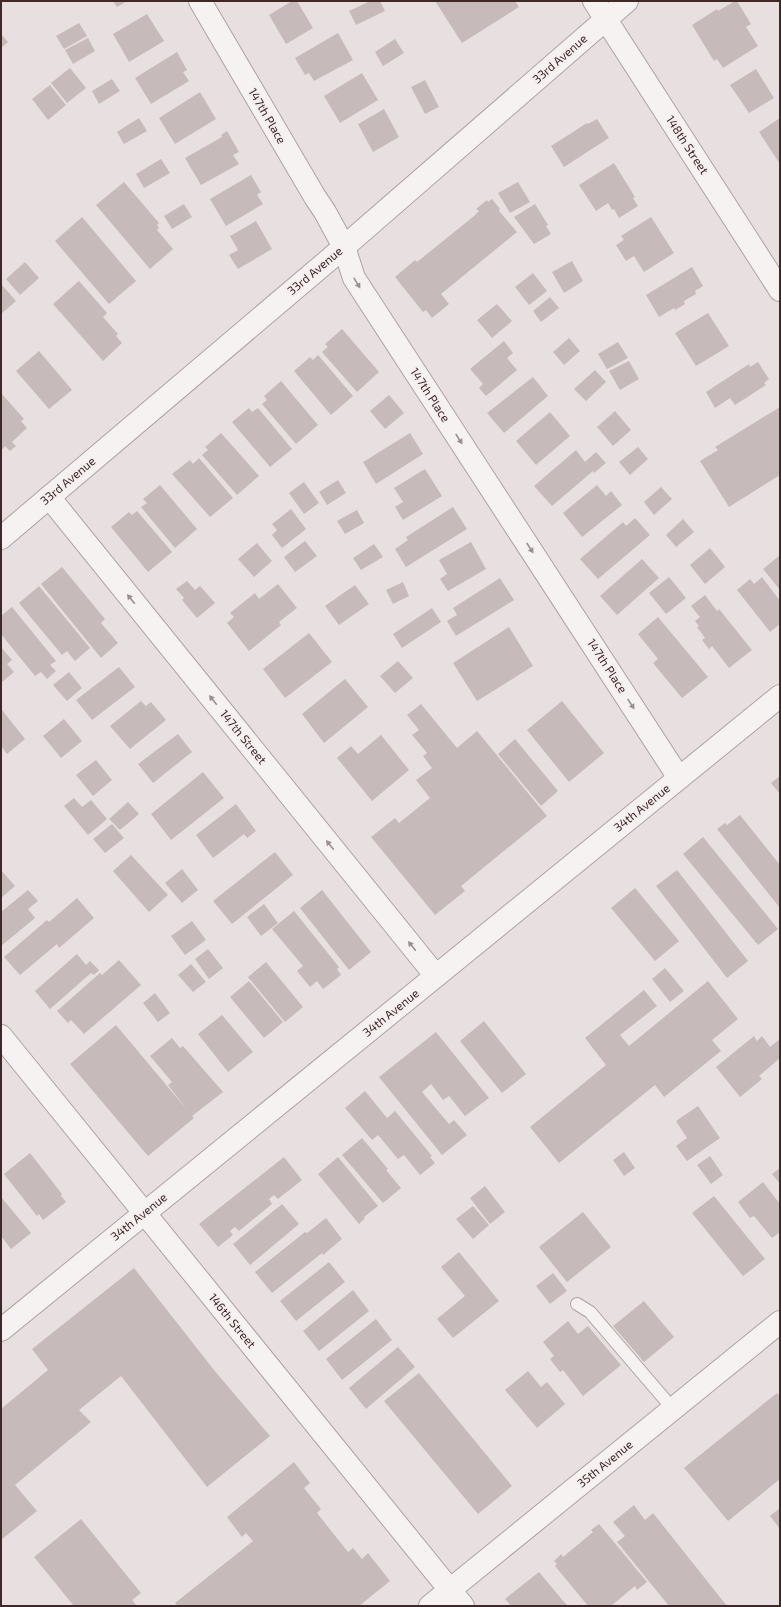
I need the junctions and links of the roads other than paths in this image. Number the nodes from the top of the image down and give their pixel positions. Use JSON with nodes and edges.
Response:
{"nodes":[{"id":1,"x":200,"y":1,"type":"edge"},
{"id":2,"x":594,"y":1,"type":"edge"},
{"id":3,"x":627,"y":1,"type":"edge"},
{"id":4,"x":606,"y":20,"type":"junction"},
{"id":5,"x":344,"y":247,"type":"junction"},
{"id":6,"x":780,"y":290,"type":"edge"},
{"id":7,"x":49,"y":497,"type":"junction"},
{"id":8,"x":1,"y":538,"type":"edge"},
{"id":9,"x":780,"y":696,"type":"edge"},
{"id":10,"x":679,"y":778,"type":"junction"},
{"id":11,"x":436,"y":976,"type":"junction"},
{"id":12,"x":1,"y":1036,"type":"edge"},
{"id":13,"x":144,"y":1213,"type":"junction"},
{"id":14,"x":577,"y":1304,"type":"dead end"},
{"id":15,"x":778,"y":1328,"type":"edge"},
{"id":16,"x":1,"y":1330,"type":"edge"},
{"id":17,"x":673,"y":1409,"type":"junction"},
{"id":18,"x":457,"y":1598,"type":"edge"},
{"id":19,"x":430,"y":1606,"type":"edge"}],
"edges":[{"from":1,"to":5,"type":"street","name":"147th Place"},
{"from":2,"to":4,"type":"street","name":"148th Street"},
{"from":3,"to":4,"type":"street","name":"33rd Avenue"},
{"from":4,"to":5,"type":"street","name":"33rd Avenue"},
{"from":4,"to":6,"type":"street","name":"148th Street"},
{"from":5,"to":7,"type":"street","name":"33rd Avenue"},
{"from":5,"to":10,"type":"street","name":"147th Place","one_way":true},
{"from":7,"to":8,"type":"street","name":"33rd Avenue"},
{"from":11,"to":7,"type":"street","name":"147th Street","one_way":true},
{"from":9,"to":10,"type":"street","name":"34th Avenue"},
{"from":10,"to":11,"type":"street","name":"34th Avenue"},
{"from":11,"to":13,"type":"street","name":"34th Avenue"},
{"from":12,"to":13,"type":"street","name":"146th Street"},
{"from":13,"to":16,"type":"street","name":"34th Avenue"},
{"from":13,"to":18,"type":"street","name":"146th Street"},
{"from":14,"to":17,"type":"lane"},
{"from":15,"to":17,"type":"street","name":"35th Avenue"},
{"from":17,"to":18,"type":"street","name":"35th Avenue"},
{"from":18,"to":19,"type":"street","name":"35th Avenue"}]}
